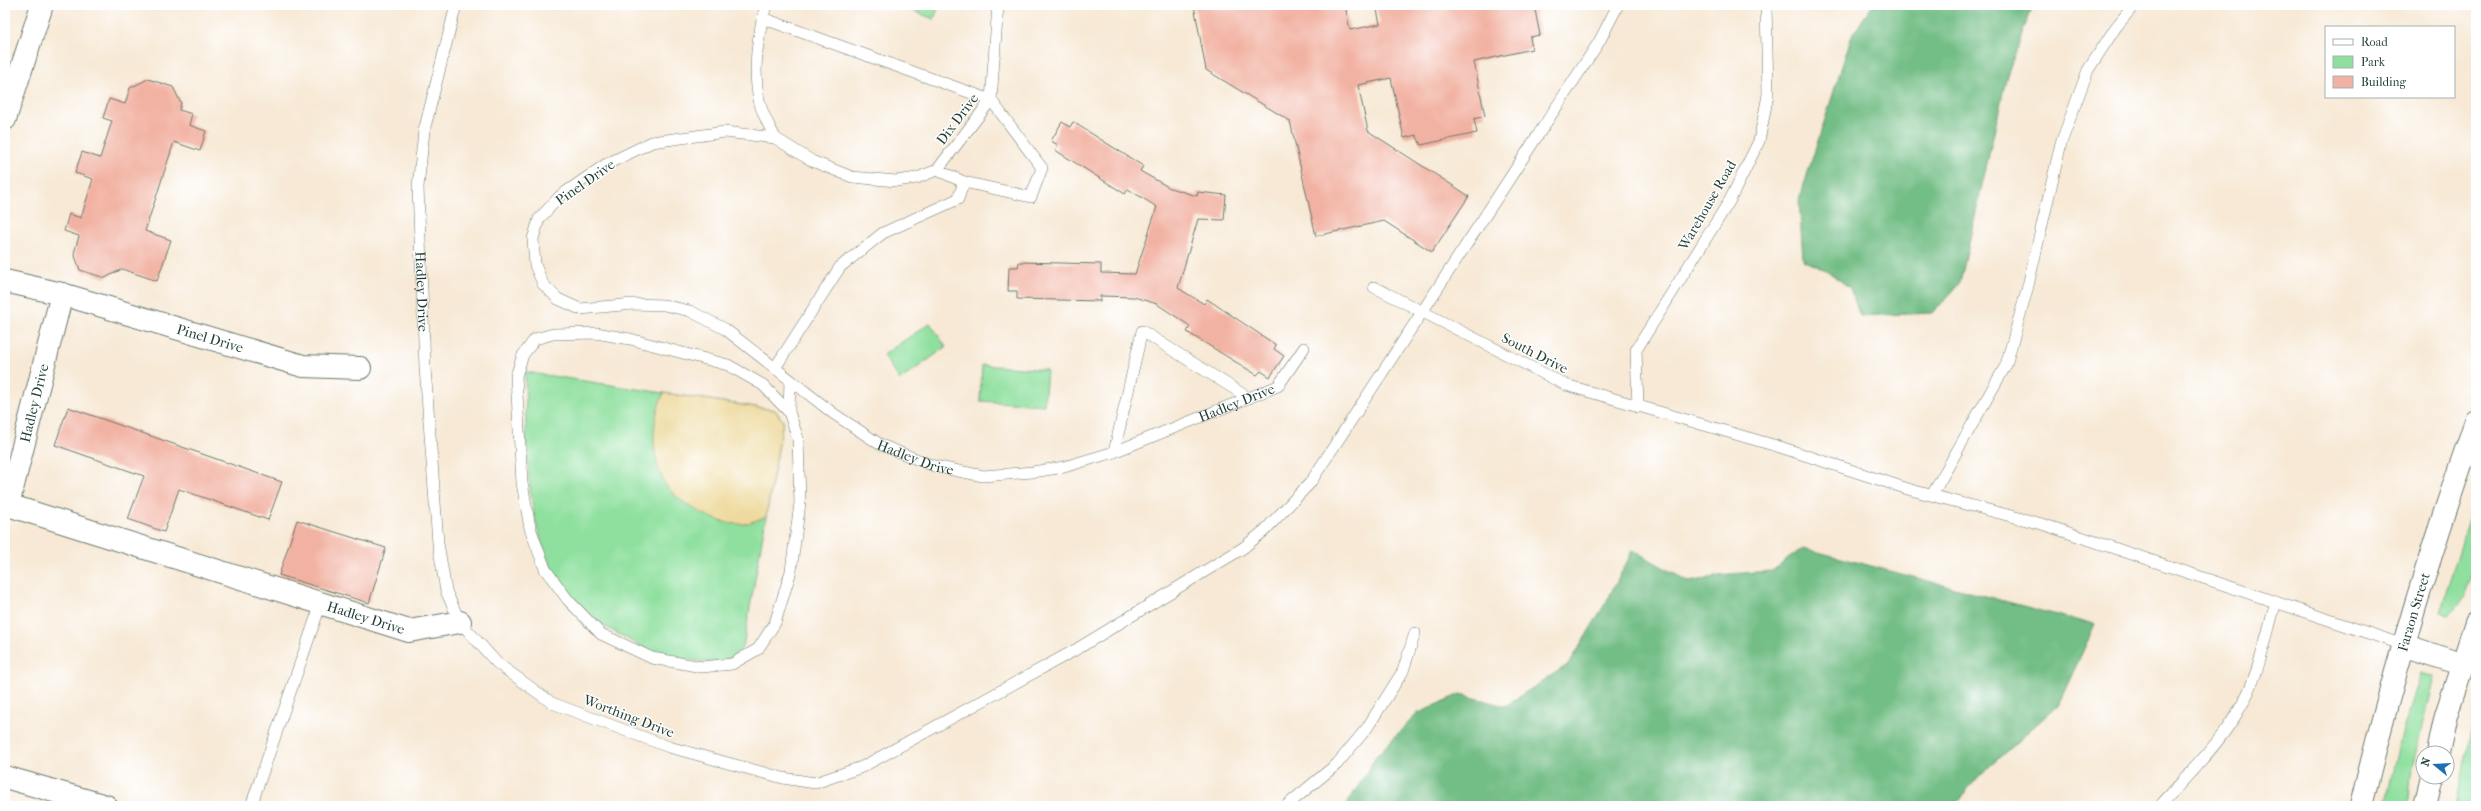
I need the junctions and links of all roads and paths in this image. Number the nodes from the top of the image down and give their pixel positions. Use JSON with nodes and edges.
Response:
{"nodes":[{"id":1,"x":42,"y":5,"type":"edge"},
{"id":2,"x":456,"y":5,"type":"edge"},
{"id":3,"x":766,"y":5,"type":"edge"},
{"id":4,"x":998,"y":5,"type":"edge"},
{"id":5,"x":1618,"y":5,"type":"edge"},
{"id":6,"x":1766,"y":5,"type":"edge"},
{"id":7,"x":2134,"y":5,"type":"edge"},
{"id":8,"x":762,"y":18,"type":"junction"},
{"id":9,"x":991,"y":100,"type":"junction"},
{"id":10,"x":6,"y":109,"type":"edge"},
{"id":11,"x":775,"y":138,"type":"junction"},
{"id":12,"x":937,"y":170,"type":"junction"},
{"id":13,"x":964,"y":182,"type":"junction"},
{"id":14,"x":5,"y":281,"type":"edge"},
{"id":15,"x":543,"y":284,"type":"joint"},
{"id":16,"x":1374,"y":287,"type":"dead end"},
{"id":17,"x":62,"y":294,"type":"junction"},
{"id":18,"x":1424,"y":312,"type":"junction"},
{"id":19,"x":1304,"y":348,"type":"dead end"},
{"id":20,"x":360,"y":368,"type":"dead end"},
{"id":21,"x":775,"y":368,"type":"junction"},
{"id":22,"x":790,"y":380,"type":"junction"},
{"id":23,"x":1249,"y":398,"type":"junction"},
{"id":24,"x":1638,"y":407,"type":"junction"},
{"id":25,"x":789,"y":412,"type":"junction"},
{"id":26,"x":2476,"y":421,"type":"edge"},
{"id":27,"x":1114,"y":452,"type":"junction"},
{"id":28,"x":1932,"y":495,"type":"junction"},
{"id":29,"x":2276,"y":602,"type":"junction"},
{"id":30,"x":321,"y":603,"type":"junction"},
{"id":31,"x":460,"y":622,"type":"junction"},
{"id":32,"x":2476,"y":623,"type":"edge"},
{"id":33,"x":1415,"y":633,"type":"dead end"},
{"id":34,"x":2404,"y":645,"type":"junction"},
{"id":35,"x":2462,"y":665,"type":"junction"},
{"id":36,"x":2440,"y":745,"type":"edge"},
{"id":37,"x":5,"y":777,"type":"edge"},
{"id":38,"x":2430,"y":785,"type":"edge"},
{"id":39,"x":106,"y":806,"type":"edge"},
{"id":40,"x":251,"y":806,"type":"edge"},
{"id":41,"x":1286,"y":806,"type":"edge"},
{"id":42,"x":2160,"y":806,"type":"edge"},
{"id":43,"x":2361,"y":806,"type":"edge"},
{"id":44,"x":2425,"y":806,"type":"edge"}],
"edges":[{"from":1,"to":10,"type":"street"},
{"from":2,"to":31,"type":"lane","name":"Hadley Drive"},
{"from":3,"to":8,"type":"lane"},
{"from":4,"to":9,"type":"lane","name":"Dix Drive"},
{"from":5,"to":18,"type":"lane"},
{"from":6,"to":24,"type":"lane","name":"Warehouse Road"},
{"from":7,"to":28,"type":"lane"},
{"from":8,"to":9,"type":"lane"},
{"from":8,"to":11,"type":"lane"},
{"from":9,"to":12,"type":"lane","name":"Dix Drive"},
{"from":9,"to":13,"type":"lane"},
{"from":11,"to":12,"type":"lane"},
{"from":11,"to":15,"type":"lane","name":"Pinel Drive"},
{"from":12,"to":13,"type":"lane"},
{"from":13,"to":21,"type":"lane"},
{"from":14,"to":17,"type":"street"},
{"from":15,"to":21,"type":"lane","name":"Hadley Drive"},
{"from":16,"to":18,"type":"lane","name":"South Drive"},
{"from":17,"to":20,"type":"street","name":"Pinel Drive"},
{"from":17,"to":30,"type":"street","name":"Hadley Drive"},
{"from":18,"to":24,"type":"lane","name":"South Drive"},
{"from":18,"to":31,"type":"lane","name":"Worthing Drive"},
{"from":19,"to":23,"type":"lane","name":"Hadley Drive"},
{"from":21,"to":22,"type":"lane","name":"Hadley Drive"},
{"from":22,"to":25,"type":"lane"},
{"from":22,"to":27,"type":"lane","name":"Hadley Drive"},
{"from":23,"to":27,"type":"lane","name":"Hadley Drive"},
{"from":23,"to":27,"type":"lane"},
{"from":24,"to":28,"type":"lane","name":"South Drive"},
{"from":25,"to":25,"type":"lane"},
{"from":26,"to":34,"type":"street","name":"Faraon Street"},
{"from":28,"to":29,"type":"lane","name":"South Drive"},
{"from":29,"to":34,"type":"lane","name":"South Drive"},
{"from":29,"to":42,"type":"lane"},
{"from":30,"to":31,"type":"street","name":"Hadley Drive"},
{"from":30,"to":40,"type":"lane"},
{"from":32,"to":35,"type":"street"},
{"from":33,"to":41,"type":"lane"},
{"from":34,"to":35,"type":"street"},
{"from":34,"to":43,"type":"street","name":"Faraon Street"},
{"from":35,"to":36,"type":"street"},
{"from":37,"to":39,"type":"street"},
{"from":38,"to":44,"type":"street"}]}
